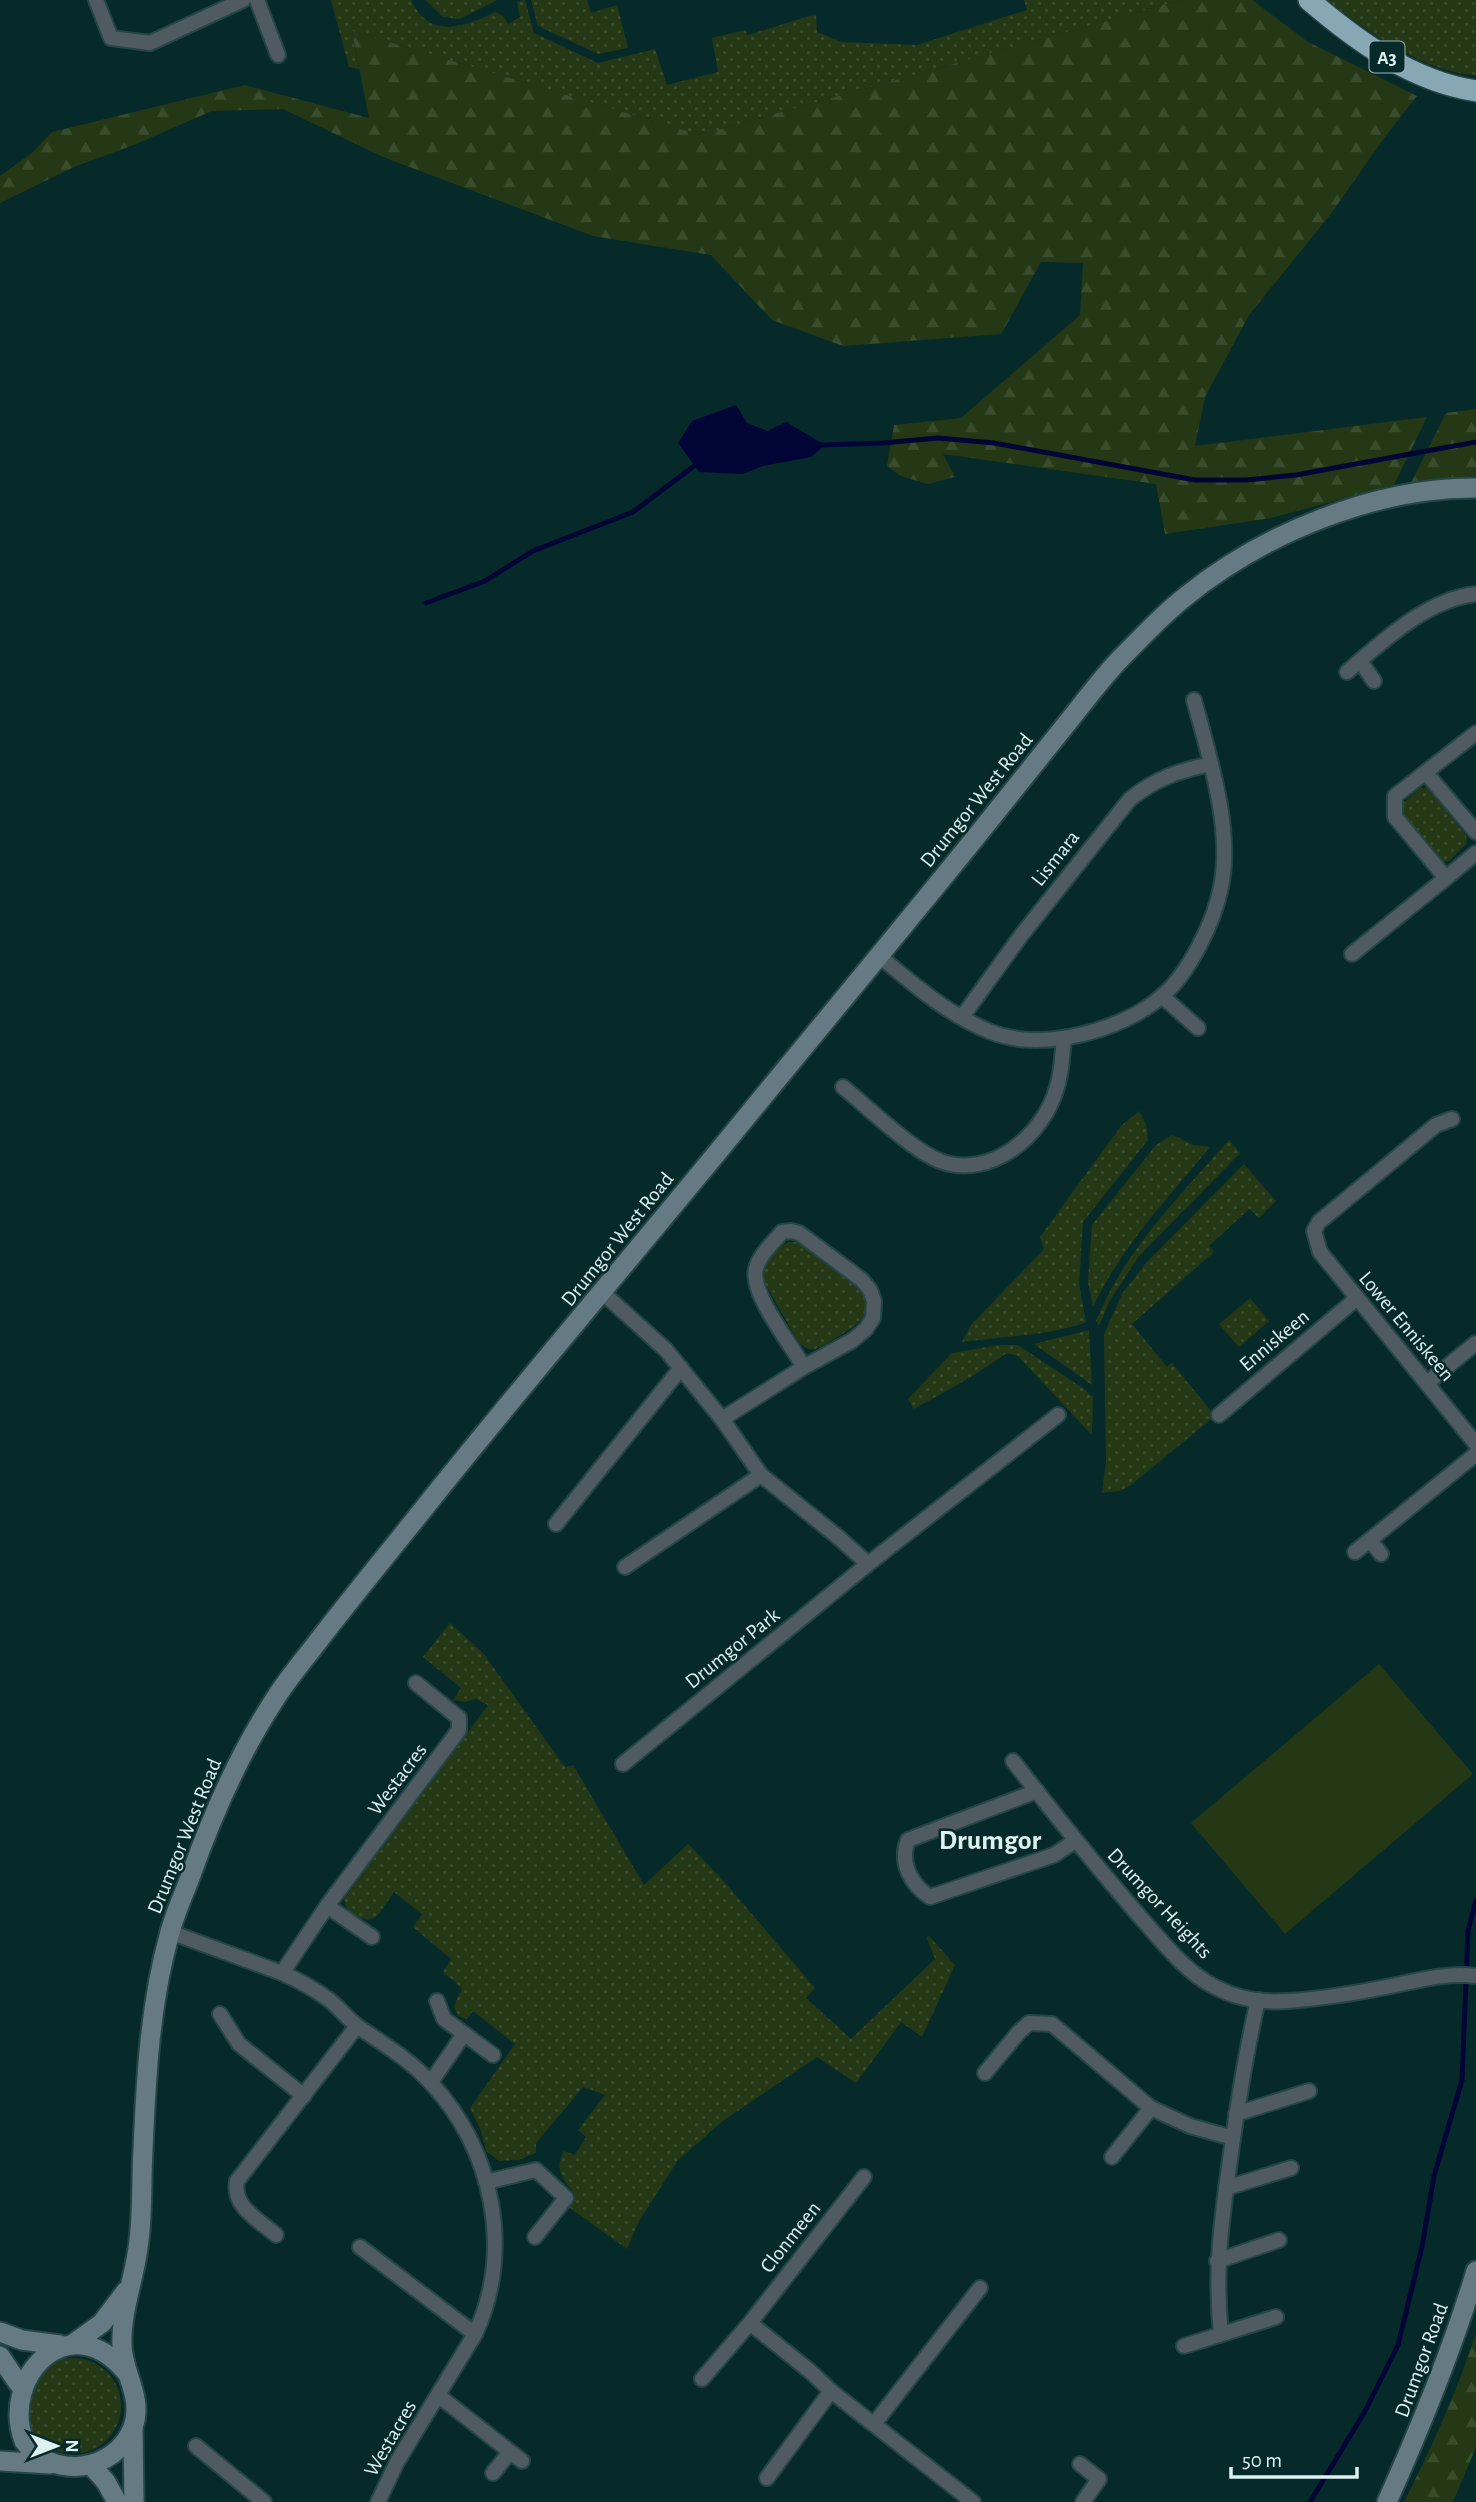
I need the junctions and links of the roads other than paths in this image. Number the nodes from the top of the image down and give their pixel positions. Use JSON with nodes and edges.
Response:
{"nodes":[{"id":1,"x":96,"y":0,"type":"edge"},
{"id":2,"x":243,"y":0,"type":"edge"},
{"id":3,"x":257,"y":0,"type":"edge"},
{"id":4,"x":1309,"y":0,"type":"edge"},
{"id":5,"x":278,"y":55,"type":"dead end"},
{"id":6,"x":1476,"y":91,"type":"edge"},
{"id":7,"x":1476,"y":488,"type":"edge"},
{"id":8,"x":1476,"y":594,"type":"edge"},
{"id":9,"x":1360,"y":661,"type":"junction"},
{"id":10,"x":1347,"y":672,"type":"dead end"},
{"id":11,"x":1374,"y":681,"type":"dead end"},
{"id":12,"x":1194,"y":700,"type":"dead end"},
{"id":13,"x":1476,"y":733,"type":"edge"},
{"id":14,"x":1211,"y":764,"type":"junction"},
{"id":15,"x":1426,"y":773,"type":"junction"},
{"id":16,"x":1476,"y":832,"type":"edge"},
{"id":17,"x":1476,"y":853,"type":"edge"},
{"id":18,"x":1446,"y":878,"type":"junction"},
{"id":19,"x":1352,"y":954,"type":"dead end"},
{"id":20,"x":878,"y":955,"type":"junction"},
{"id":21,"x":1163,"y":996,"type":"junction"},
{"id":22,"x":962,"y":1017,"type":"junction"},
{"id":23,"x":1198,"y":1028,"type":"dead end"},
{"id":24,"x":1064,"y":1040,"type":"junction"},
{"id":25,"x":843,"y":1087,"type":"dead end"},
{"id":26,"x":1452,"y":1119,"type":"dead end"},
{"id":27,"x":1301,"y":1222,"type":"dead end"},
{"id":28,"x":1314,"y":1231,"type":"junction"},
{"id":29,"x":603,"y":1293,"type":"junction"},
{"id":30,"x":1356,"y":1299,"type":"junction"},
{"id":31,"x":1476,"y":1343,"type":"edge"},
{"id":32,"x":804,"y":1367,"type":"junction"},
{"id":33,"x":681,"y":1368,"type":"junction"},
{"id":34,"x":1427,"y":1383,"type":"junction"},
{"id":35,"x":1058,"y":1415,"type":"dead end"},
{"id":36,"x":1219,"y":1415,"type":"dead end"},
{"id":37,"x":722,"y":1419,"type":"junction"},
{"id":38,"x":1476,"y":1444,"type":"edge"},
{"id":39,"x":1476,"y":1454,"type":"edge"},
{"id":40,"x":761,"y":1475,"type":"junction"},
{"id":41,"x":556,"y":1524,"type":"dead end"},
{"id":42,"x":1370,"y":1540,"type":"junction"},
{"id":43,"x":1355,"y":1552,"type":"dead end"},
{"id":44,"x":1381,"y":1554,"type":"dead end"},
{"id":45,"x":868,"y":1564,"type":"junction"},
{"id":46,"x":625,"y":1567,"type":"dead end"},
{"id":47,"x":416,"y":1683,"type":"dead end"},
{"id":48,"x":1013,"y":1761,"type":"dead end"},
{"id":49,"x":622,"y":1764,"type":"dead end"},
{"id":50,"x":1037,"y":1791,"type":"junction"},
{"id":51,"x":1075,"y":1841,"type":"junction"},
{"id":52,"x":327,"y":1906,"type":"junction"},
{"id":53,"x":170,"y":1932,"type":"junction"},
{"id":54,"x":372,"y":1937,"type":"dead end"},
{"id":55,"x":282,"y":1973,"type":"junction"},
{"id":56,"x":1472,"y":1975,"type":"edge"},
{"id":57,"x":1258,"y":2000,"type":"junction"},
{"id":58,"x":436,"y":2001,"type":"dead end"},
{"id":59,"x":220,"y":2014,"type":"dead end"},
{"id":60,"x":357,"y":2026,"type":"junction"},
{"id":61,"x":464,"y":2034,"type":"junction"},
{"id":62,"x":493,"y":2055,"type":"dead end"},
{"id":63,"x":985,"y":2073,"type":"dead end"},
{"id":64,"x":431,"y":2082,"type":"junction"},
{"id":65,"x":1309,"y":2091,"type":"dead end"},
{"id":66,"x":304,"y":2096,"type":"junction"},
{"id":67,"x":1151,"y":2108,"type":"junction"},
{"id":68,"x":1236,"y":2114,"type":"junction"},
{"id":69,"x":1233,"y":2138,"type":"junction"},
{"id":70,"x":1112,"y":2157,"type":"dead end"},
{"id":71,"x":1291,"y":2168,"type":"dead end"},
{"id":72,"x":864,"y":2177,"type":"dead end"},
{"id":73,"x":486,"y":2182,"type":"junction"},
{"id":74,"x":1226,"y":2188,"type":"junction"},
{"id":75,"x":276,"y":2235,"type":"dead end"},
{"id":76,"x":535,"y":2237,"type":"dead end"},
{"id":77,"x":1279,"y":2240,"type":"dead end"},
{"id":78,"x":359,"y":2247,"type":"dead end"},
{"id":79,"x":1217,"y":2261,"type":"junction"},
{"id":80,"x":1476,"y":2271,"type":"edge"},
{"id":81,"x":134,"y":2272,"type":"junction"},
{"id":82,"x":980,"y":2288,"type":"dead end"},
{"id":83,"x":1276,"y":2317,"type":"dead end"},
{"id":84,"x":750,"y":2323,"type":"junction"},
{"id":85,"x":0,"y":2332,"type":"edge"},
{"id":86,"x":475,"y":2334,"type":"junction"},
{"id":87,"x":1220,"y":2334,"type":"junction"},
{"id":88,"x":68,"y":2344,"type":"junction"},
{"id":89,"x":1184,"y":2346,"type":"dead end"},
{"id":90,"x":0,"y":2356,"type":"edge"},
{"id":91,"x":126,"y":2372,"type":"junction"},
{"id":92,"x":702,"y":2379,"type":"dead end"},
{"id":93,"x":18,"y":2383,"type":"junction"},
{"id":94,"x":831,"y":2391,"type":"junction"},
{"id":95,"x":439,"y":2396,"type":"junction"},
{"id":96,"x":13,"y":2403,"type":"junction"},
{"id":97,"x":1,"y":2422,"type":"edge"},
{"id":98,"x":874,"y":2424,"type":"junction"},
{"id":99,"x":132,"y":2428,"type":"junction"},
{"id":100,"x":195,"y":2446,"type":"dead end"},
{"id":101,"x":510,"y":2452,"type":"junction"},
{"id":102,"x":0,"y":2461,"type":"edge"},
{"id":103,"x":522,"y":2461,"type":"dead end"},
{"id":104,"x":54,"y":2464,"type":"junction"},
{"id":105,"x":1080,"y":2464,"type":"dead end"},
{"id":106,"x":92,"y":2465,"type":"junction"},
{"id":107,"x":493,"y":2473,"type":"dead end"},
{"id":108,"x":767,"y":2477,"type":"dead end"},
{"id":109,"x":117,"y":2502,"type":"edge"},
{"id":110,"x":134,"y":2502,"type":"edge"},
{"id":111,"x":264,"y":2502,"type":"edge"},
{"id":112,"x":378,"y":2502,"type":"edge"},
{"id":113,"x":973,"y":2502,"type":"edge"},
{"id":114,"x":1083,"y":2502,"type":"edge"},
{"id":115,"x":1387,"y":2502,"type":"edge"}],
"edges":[{"from":1,"to":2,"type":"street"},
{"from":3,"to":5,"type":"street"},
{"from":4,"to":6,"type":"highway","number":"A3"},
{"from":7,"to":20,"type":"street","name":"Drumgor West Road"},
{"from":8,"to":9,"type":"street"},
{"from":9,"to":10,"type":"street"},
{"from":9,"to":11,"type":"street"},
{"from":12,"to":14,"type":"street"},
{"from":13,"to":15,"type":"street"},
{"from":14,"to":21,"type":"street"},
{"from":14,"to":22,"type":"street","name":"Lismara"},
{"from":15,"to":16,"type":"street"},
{"from":15,"to":18,"type":"street"},
{"from":17,"to":18,"type":"street"},
{"from":18,"to":19,"type":"street"},
{"from":20,"to":22,"type":"street"},
{"from":20,"to":29,"type":"street","name":"Drumgor West Road"},
{"from":21,"to":23,"type":"street"},
{"from":21,"to":24,"type":"street"},
{"from":22,"to":24,"type":"street"},
{"from":24,"to":25,"type":"street"},
{"from":26,"to":28,"type":"street"},
{"from":27,"to":28,"type":"street"},
{"from":28,"to":30,"type":"street","name":"Lower Enniskeen"},
{"from":29,"to":33,"type":"street"},
{"from":29,"to":53,"type":"street","name":"Drumgor West Road"},
{"from":30,"to":34,"type":"street","name":"Lower Enniskeen"},
{"from":30,"to":36,"type":"street","name":"Enniskeen"},
{"from":31,"to":34,"type":"street"},
{"from":32,"to":32,"type":"street"},
{"from":32,"to":37,"type":"street"},
{"from":33,"to":37,"type":"street"},
{"from":33,"to":41,"type":"street"},
{"from":34,"to":38,"type":"street","name":"Lower Enniskeen"},
{"from":35,"to":45,"type":"street","name":"Drumgor Park"},
{"from":37,"to":40,"type":"street"},
{"from":39,"to":42,"type":"street"},
{"from":40,"to":45,"type":"street"},
{"from":40,"to":46,"type":"street"},
{"from":42,"to":43,"type":"street"},
{"from":42,"to":44,"type":"street"},
{"from":45,"to":49,"type":"street","name":"Drumgor Park"},
{"from":47,"to":52,"type":"street","name":"Westacres"},
{"from":48,"to":50,"type":"street","name":"Drumgor Heights"},
{"from":50,"to":51,"type":"street","name":"Drumgor Heights"},
{"from":50,"to":51,"type":"street"},
{"from":51,"to":57,"type":"street","name":"Drumgor Heights"},
{"from":52,"to":54,"type":"street"},
{"from":52,"to":55,"type":"street","name":"Westacres"},
{"from":53,"to":55,"type":"street","name":"Westacres"},
{"from":53,"to":81,"type":"street","name":"Drumgor West Road"},
{"from":55,"to":60,"type":"street","name":"Westacres"},
{"from":56,"to":57,"type":"street","name":"Drumgor Heights"},
{"from":57,"to":68,"type":"street"},
{"from":58,"to":61,"type":"street"},
{"from":59,"to":66,"type":"street"},
{"from":60,"to":64,"type":"street","name":"Westacres"},
{"from":60,"to":66,"type":"street"},
{"from":61,"to":62,"type":"street"},
{"from":61,"to":64,"type":"street"},
{"from":63,"to":67,"type":"street"},
{"from":64,"to":73,"type":"street","name":"Westacres"},
{"from":65,"to":68,"type":"street"},
{"from":66,"to":75,"type":"street"},
{"from":67,"to":69,"type":"street"},
{"from":67,"to":70,"type":"street"},
{"from":68,"to":69,"type":"street"},
{"from":69,"to":74,"type":"street"},
{"from":71,"to":74,"type":"street"},
{"from":72,"to":84,"type":"street","name":"Clonmeen"},
{"from":73,"to":76,"type":"street"},
{"from":73,"to":86,"type":"street","name":"Westacres"},
{"from":74,"to":79,"type":"street"},
{"from":77,"to":79,"type":"street"},
{"from":78,"to":86,"type":"street"},
{"from":79,"to":87,"type":"street"},
{"from":80,"to":115,"type":"street","name":"Drumgor Road"},
{"from":81,"to":88,"type":"street","name":"Drumgor West Road"},
{"from":81,"to":91,"type":"street","name":"Drumgor West Road"},
{"from":82,"to":98,"type":"street"},
{"from":83,"to":87,"type":"street"},
{"from":84,"to":92,"type":"street","name":"Clonmeen"},
{"from":84,"to":94,"type":"street"},
{"from":85,"to":88,"type":"street"},
{"from":86,"to":95,"type":"street","name":"Westacres"},
{"from":87,"to":89,"type":"street"},
{"from":88,"to":91,"type":"street"},
{"from":88,"to":93,"type":"street"},
{"from":90,"to":93,"type":"street"},
{"from":91,"to":99,"type":"street"},
{"from":93,"to":96,"type":"street"},
{"from":94,"to":98,"type":"street"},
{"from":94,"to":108,"type":"street"},
{"from":95,"to":101,"type":"street","name":"Westacres"},
{"from":95,"to":112,"type":"street","name":"Westacres"},
{"from":96,"to":97,"type":"street"},
{"from":96,"to":104,"type":"street"},
{"from":98,"to":113,"type":"street"},
{"from":99,"to":106,"type":"street"},
{"from":99,"to":110,"type":"street"},
{"from":100,"to":111,"type":"street"},
{"from":101,"to":103,"type":"street","name":"Westacres"},
{"from":101,"to":107,"type":"street"},
{"from":102,"to":104,"type":"street"},
{"from":104,"to":106,"type":"street"},
{"from":105,"to":114,"type":"street"},
{"from":106,"to":109,"type":"street"}]}
